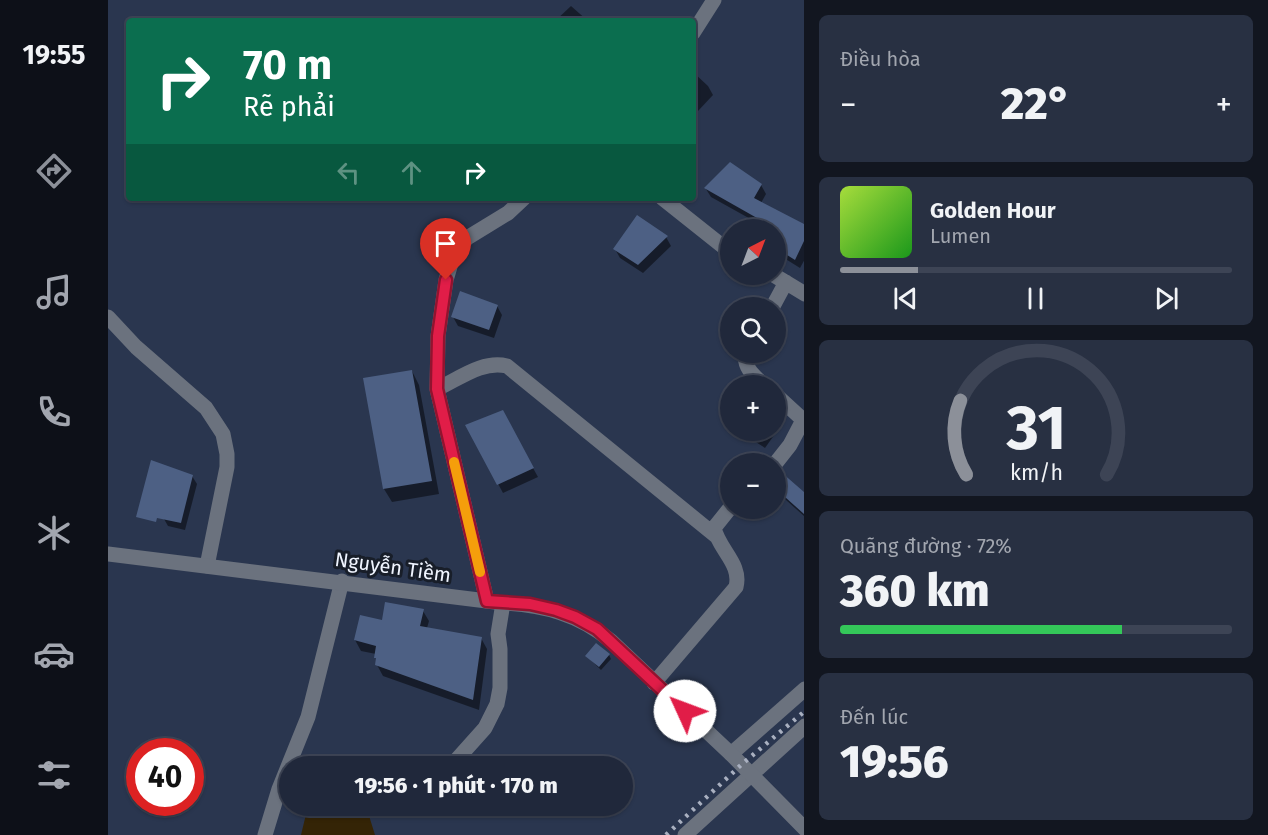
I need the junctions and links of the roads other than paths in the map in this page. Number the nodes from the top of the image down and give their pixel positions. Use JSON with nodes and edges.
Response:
{"nodes":[{"id":1,"x":714,"y":0,"type":"edge"},
{"id":2,"x":696,"y":28,"type":"edge"},
{"id":3,"x":521,"y":201,"type":"edge"},
{"id":4,"x":666,"y":201,"type":"edge"},
{"id":5,"x":720,"y":244,"type":"edge"},
{"id":6,"x":786,"y":282,"type":"edge"},
{"id":7,"x":804,"y":294,"type":"edge"},
{"id":8,"x":108,"y":317,"type":"edge"},
{"id":9,"x":745,"y":363,"type":"edge"},
{"id":10,"x":754,"y":375,"type":"edge"},
{"id":11,"x":437,"y":389,"type":"junction"},
{"id":12,"x":786,"y":404,"type":"edge"},
{"id":13,"x":803,"y":420,"type":"edge"},
{"id":14,"x":784,"y":453,"type":"edge"},
{"id":15,"x":721,"y":519,"type":"edge"},
{"id":16,"x":716,"y":536,"type":"junction"},
{"id":17,"x":108,"y":554,"type":"edge"},
{"id":18,"x":207,"y":566,"type":"junction"},
{"id":19,"x":342,"y":581,"type":"junction"},
{"id":20,"x":487,"y":601,"type":"junction"},
{"id":21,"x":503,"y":603,"type":"junction"},
{"id":22,"x":654,"y":683,"type":"junction"},
{"id":23,"x":804,"y":689,"type":"edge"},
{"id":24,"x":804,"y":726,"type":"edge"},
{"id":25,"x":731,"y":754,"type":"junction"},
{"id":26,"x":460,"y":756,"type":"edge"},
{"id":27,"x":751,"y":775,"type":"junction"},
{"id":28,"x":804,"y":830,"type":"edge"},
{"id":29,"x":265,"y":835,"type":"edge"},
{"id":30,"x":685,"y":835,"type":"edge"}],
"edges":[{"from":1,"to":2,"type":"street"},
{"from":3,"to":11,"type":"street"},
{"from":4,"to":5,"type":"street"},
{"from":6,"to":7,"type":"street"},
{"from":8,"to":18,"type":"street"},
{"from":9,"to":10,"type":"street"},
{"from":11,"to":16,"type":"street"},
{"from":11,"to":20,"type":"street"},
{"from":12,"to":13,"type":"street"},
{"from":13,"to":14,"type":"street"},
{"from":15,"to":16,"type":"street"},
{"from":16,"to":22,"type":"street"},
{"from":17,"to":18,"type":"street","name":"Nguyễn Tiềm"},
{"from":18,"to":19,"type":"street","name":"Nguyễn Tiềm"},
{"from":19,"to":20,"type":"street","name":"Nguyễn Tiềm"},
{"from":19,"to":29,"type":"street"},
{"from":20,"to":21,"type":"street","name":"Nguyễn Tiềm"},
{"from":21,"to":22,"type":"street","name":"Nguyễn Tiềm"},
{"from":21,"to":26,"type":"street"},
{"from":22,"to":25,"type":"street","name":"Nguyễn Tiềm"},
{"from":23,"to":25,"type":"street"},
{"from":24,"to":27,"type":"street"},
{"from":25,"to":27,"type":"street","name":"Nguyễn Tiềm"},
{"from":27,"to":28,"type":"street","name":"Nguyễn Tiềm"},
{"from":27,"to":30,"type":"street"}]}
